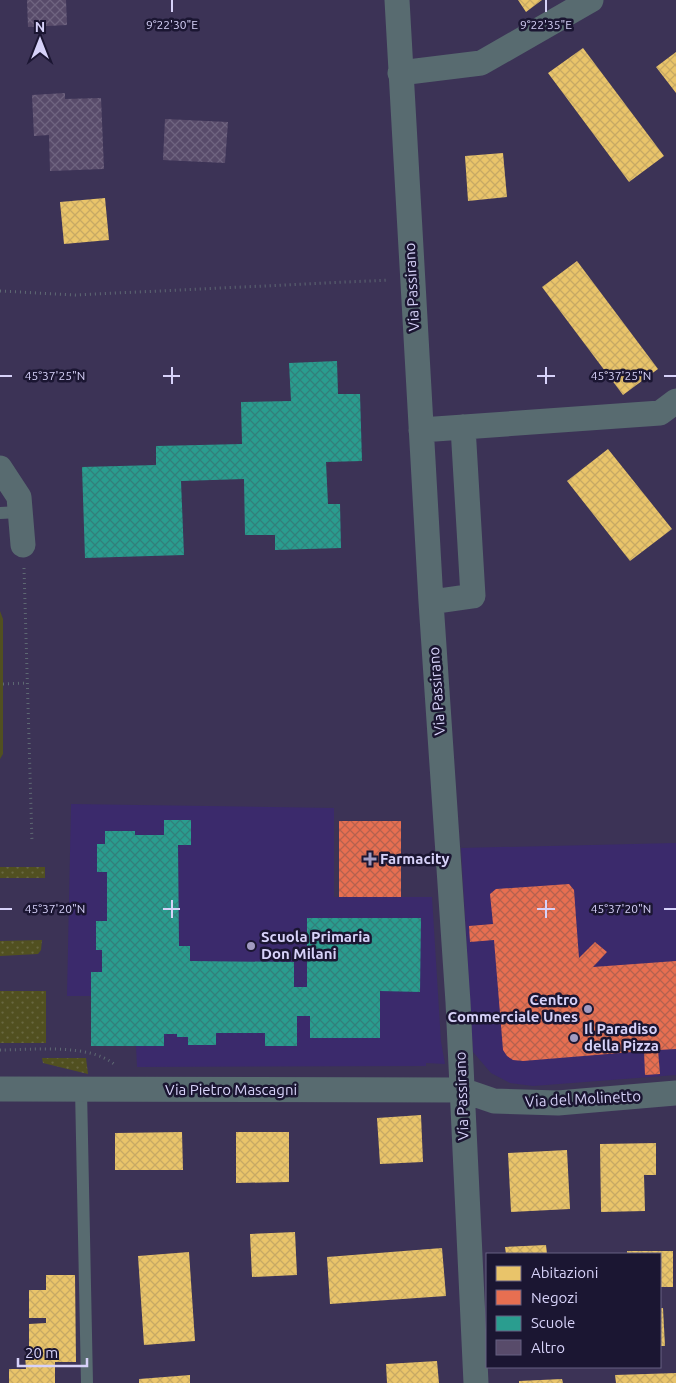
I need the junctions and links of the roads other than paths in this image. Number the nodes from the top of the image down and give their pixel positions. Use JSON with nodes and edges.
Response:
{"nodes":[{"id":1,"x":396,"y":0,"type":"edge"},
{"id":2,"x":591,"y":0,"type":"edge"},
{"id":3,"x":400,"y":74,"type":"junction"},
{"id":4,"x":676,"y":401,"type":"edge"},
{"id":5,"x":463,"y":427,"type":"junction"},
{"id":6,"x":421,"y":430,"type":"junction"},
{"id":7,"x":1,"y":471,"type":"edge"},
{"id":8,"x":10,"y":512,"type":"edge"},
{"id":9,"x":23,"y":545,"type":"road end"},
{"id":10,"x":431,"y":602,"type":"junction"},
{"id":11,"x":0,"y":1089,"type":"edge"},
{"id":12,"x":82,"y":1090,"type":"junction"},
{"id":13,"x":462,"y":1090,"type":"junction"},
{"id":14,"x":676,"y":1093,"type":"edge"},
{"id":15,"x":88,"y":1383,"type":"edge"},
{"id":16,"x":476,"y":1383,"type":"edge"}],
"edges":[{"from":1,"to":3,"type":"street","name":"Via Passirano"},
{"from":2,"to":3,"type":"street"},
{"from":3,"to":6,"type":"street","name":"Via Passirano"},
{"from":4,"to":5,"type":"street"},
{"from":5,"to":6,"type":"street"},
{"from":5,"to":10,"type":"street"},
{"from":6,"to":10,"type":"street","name":"Via Passirano"},
{"from":7,"to":8,"type":"street"},
{"from":8,"to":9,"type":"street"},
{"from":10,"to":13,"type":"street","name":"Via Passirano"},
{"from":11,"to":12,"type":"street","name":"Via Pietro Mascagni"},
{"from":12,"to":13,"type":"street","name":"Via Pietro Mascagni"},
{"from":12,"to":15,"type":"lane"},
{"from":13,"to":14,"type":"street","name":"Via del Molinetto"},
{"from":13,"to":16,"type":"street","name":"Via Passirano"}]}
